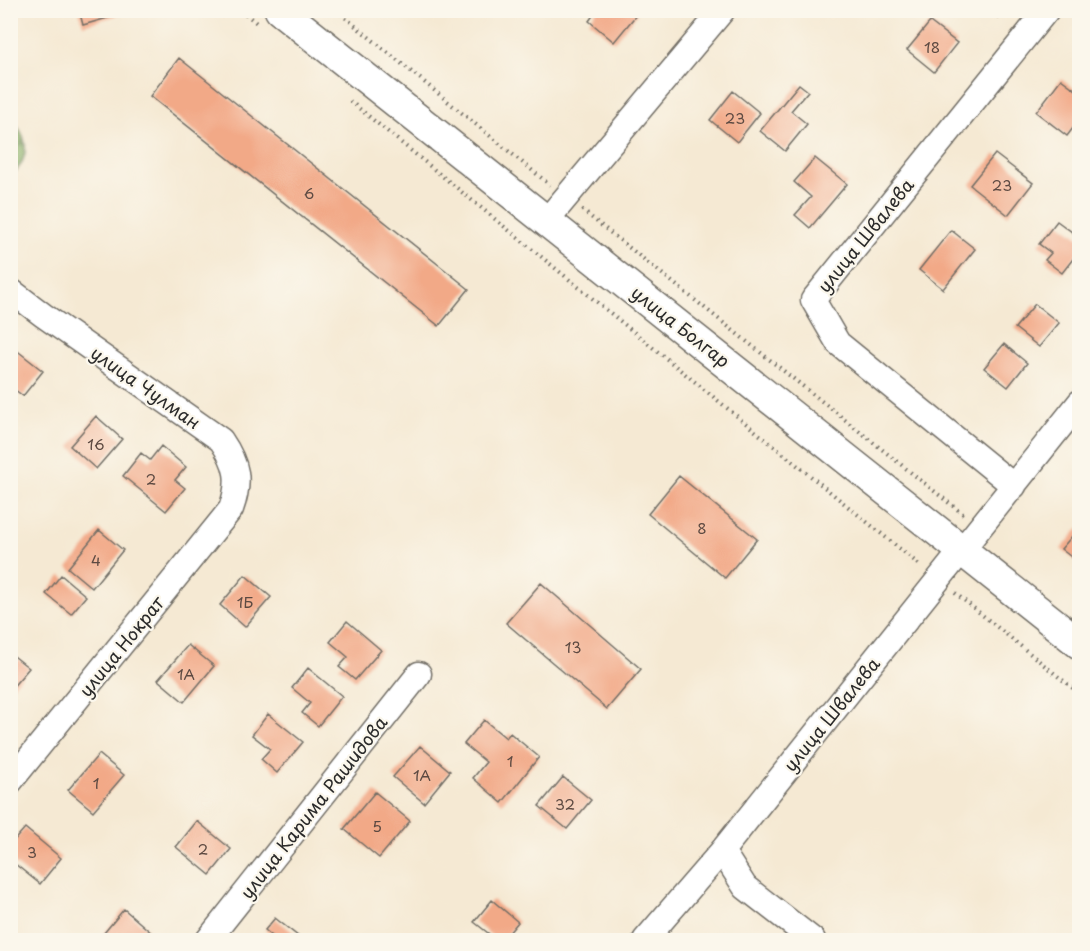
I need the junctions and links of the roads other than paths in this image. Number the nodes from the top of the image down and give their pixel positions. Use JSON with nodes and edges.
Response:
{"nodes":[{"id":1,"x":723,"y":10,"type":"edge"},
{"id":2,"x":1047,"y":10,"type":"edge"},
{"id":3,"x":270,"y":18,"type":"edge"},
{"id":4,"x":547,"y":220,"type":"junction"},
{"id":5,"x":10,"y":290,"type":"edge"},
{"id":6,"x":1080,"y":402,"type":"edge"},
{"id":7,"x":1014,"y":486,"type":"junction"},
{"id":8,"x":231,"y":509,"type":"joint"},
{"id":9,"x":971,"y":539,"type":"junction"},
{"id":10,"x":1080,"y":644,"type":"edge"},
{"id":11,"x":418,"y":674,"type":"dead end"},
{"id":12,"x":10,"y":782,"type":"edge"},
{"id":13,"x":722,"y":851,"type":"junction"},
{"id":14,"x":208,"y":940,"type":"edge"},
{"id":15,"x":645,"y":940,"type":"edge"},
{"id":16,"x":813,"y":940,"type":"edge"}],
"edges":[{"from":1,"to":4,"type":"street"},
{"from":2,"to":7,"type":"street","name":"улица Швалева"},
{"from":3,"to":4,"type":"street","name":"улица Болгар"},
{"from":4,"to":9,"type":"street","name":"улица Болгар"},
{"from":5,"to":8,"type":"street","name":"улица Чулман"},
{"from":6,"to":7,"type":"street","name":"улица Швалева"},
{"from":7,"to":9,"type":"street","name":"улица Швалева"},
{"from":8,"to":12,"type":"street","name":"улица Нократ"},
{"from":9,"to":10,"type":"street","name":"улица Болгар"},
{"from":9,"to":13,"type":"street","name":"улица Швалева"},
{"from":11,"to":14,"type":"street","name":"улица Карима Рашидова"},
{"from":13,"to":15,"type":"street","name":"улица Швалева"},
{"from":13,"to":16,"type":"street"}]}
